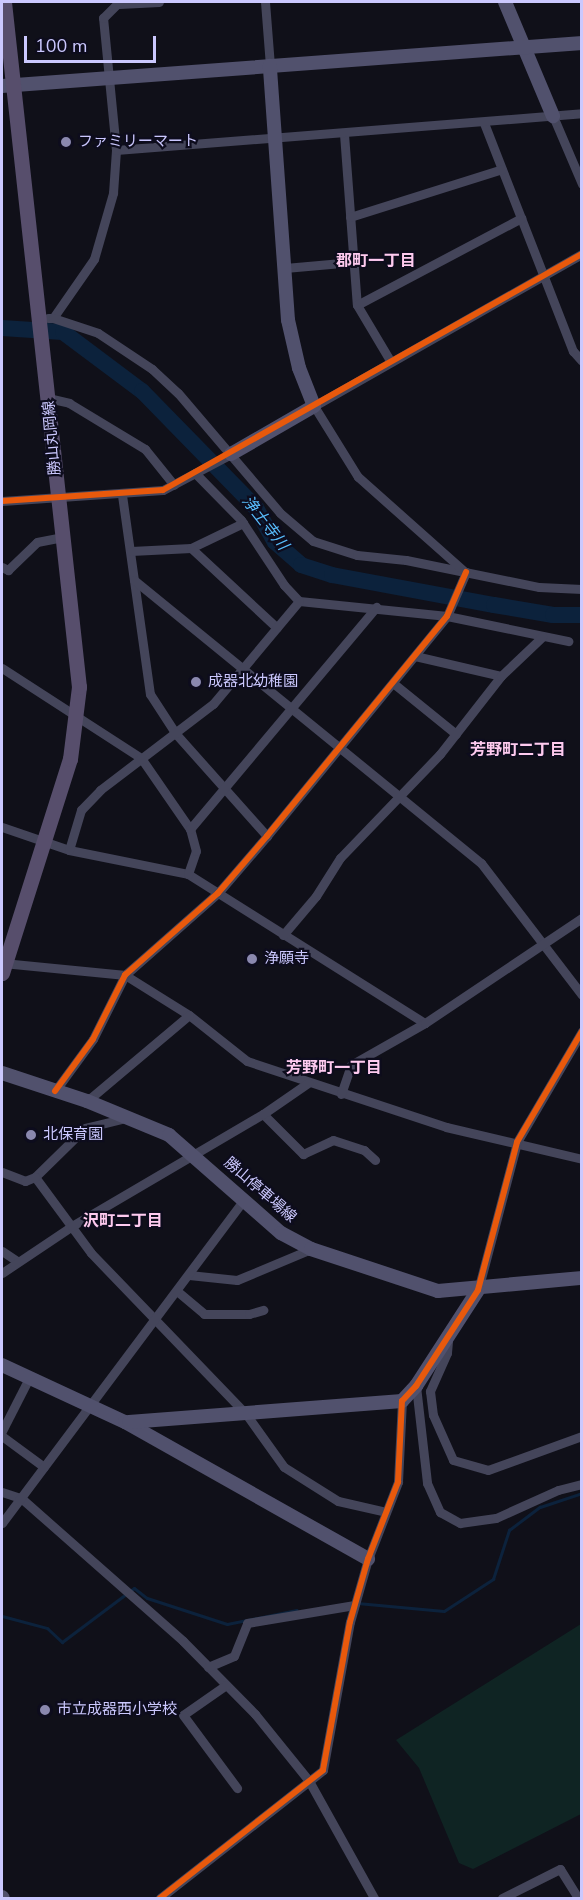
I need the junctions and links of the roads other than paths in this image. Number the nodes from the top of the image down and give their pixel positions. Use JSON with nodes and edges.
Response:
{"nodes":[{"id":1,"x":4,"y":2,"type":"edge"},
{"id":2,"x":159,"y":2,"type":"edge"},
{"id":3,"x":265,"y":2,"type":"edge"},
{"id":4,"x":505,"y":2,"type":"edge"},
{"id":5,"x":119,"y":3,"type":"edge"},
{"id":6,"x":582,"y":43,"type":"edge"},
{"id":7,"x":524,"y":47,"type":"junction"},
{"id":8,"x":270,"y":66,"type":"junction"},
{"id":9,"x":107,"y":79,"type":"junction"},
{"id":10,"x":7,"y":85,"type":"edge"},
{"id":11,"x":582,"y":113,"type":"edge"},
{"id":12,"x":554,"y":116,"type":"junction"},
{"id":13,"x":484,"y":123,"type":"junction"},
{"id":14,"x":344,"y":134,"type":"junction"},
{"id":15,"x":275,"y":138,"type":"junction"},
{"id":16,"x":116,"y":150,"type":"junction"},
{"id":17,"x":502,"y":170,"type":"junction"},
{"id":18,"x":582,"y":184,"type":"edge"},
{"id":19,"x":350,"y":217,"type":"junction"},
{"id":20,"x":521,"y":218,"type":"junction"},
{"id":21,"x":582,"y":254,"type":"edge"},
{"id":22,"x":353,"y":262,"type":"junction"},
{"id":23,"x":285,"y":268,"type":"junction"},
{"id":24,"x":543,"y":275,"type":"junction"},
{"id":25,"x":357,"y":305,"type":"junction"},
{"id":26,"x":46,"y":318,"type":"junction"},
{"id":27,"x":582,"y":361,"type":"edge"},
{"id":28,"x":391,"y":362,"type":"junction"},
{"id":29,"x":48,"y":398,"type":"junction"},
{"id":30,"x":314,"y":406,"type":"junction"},
{"id":31,"x":231,"y":454,"type":"junction"},
{"id":32,"x":197,"y":472,"type":"junction"},
{"id":33,"x":174,"y":484,"type":"junction"},
{"id":34,"x":122,"y":495,"type":"junction"},
{"id":35,"x":57,"y":498,"type":"junction"},
{"id":36,"x":2,"y":501,"type":"edge"},
{"id":37,"x":243,"y":523,"type":"junction"},
{"id":38,"x":62,"y":537,"type":"junction"},
{"id":39,"x":191,"y":548,"type":"junction"},
{"id":40,"x":131,"y":551,"type":"junction"},
{"id":41,"x":2,"y":567,"type":"edge"},
{"id":42,"x":466,"y":572,"type":"junction"},
{"id":43,"x":134,"y":580,"type":"junction"},
{"id":44,"x":582,"y":589,"type":"edge"},
{"id":45,"x":299,"y":601,"type":"junction"},
{"id":46,"x":375,"y":607,"type":"junction"},
{"id":47,"x":448,"y":613,"type":"junction"},
{"id":48,"x":277,"y":628,"type":"junction"},
{"id":49,"x":542,"y":637,"type":"junction"},
{"id":50,"x":568,"y":641,"type":"dead end"},
{"id":51,"x":415,"y":656,"type":"junction"},
{"id":52,"x":2,"y":668,"type":"edge"},
{"id":53,"x":243,"y":668,"type":"junction"},
{"id":54,"x":501,"y":676,"type":"junction"},
{"id":55,"x":393,"y":683,"type":"junction"},
{"id":56,"x":292,"y":709,"type":"junction"},
{"id":57,"x":78,"y":715,"type":"junction"},
{"id":58,"x":176,"y":734,"type":"junction"},
{"id":59,"x":456,"y":734,"type":"junction"},
{"id":60,"x":339,"y":749,"type":"junction"},
{"id":61,"x":141,"y":758,"type":"junction"},
{"id":62,"x":226,"y":790,"type":"junction"},
{"id":63,"x":401,"y":796,"type":"junction"},
{"id":64,"x":2,"y":826,"type":"edge"},
{"id":65,"x":190,"y":829,"type":"junction"},
{"id":66,"x":267,"y":836,"type":"junction"},
{"id":67,"x":44,"y":842,"type":"junction"},
{"id":68,"x":69,"y":850,"type":"junction"},
{"id":69,"x":188,"y":874,"type":"junction"},
{"id":70,"x":218,"y":893,"type":"junction"},
{"id":71,"x":582,"y":918,"type":"edge"},
{"id":72,"x":283,"y":935,"type":"junction"},
{"id":73,"x":544,"y":944,"type":"junction"},
{"id":74,"x":3,"y":966,"type":"edge"},
{"id":75,"x":125,"y":975,"type":"junction"},
{"id":76,"x":582,"y":995,"type":"edge"},
{"id":77,"x":189,"y":1015,"type":"junction"},
{"id":78,"x":425,"y":1023,"type":"junction"},
{"id":79,"x":582,"y":1031,"type":"edge"},
{"id":80,"x":2,"y":1073,"type":"edge"},
{"id":81,"x":308,"y":1083,"type":"junction"},
{"id":82,"x":55,"y":1092,"type":"junction"},
{"id":83,"x":341,"y":1094,"type":"junction"},
{"id":84,"x":87,"y":1101,"type":"junction"},
{"id":85,"x":263,"y":1114,"type":"junction"},
{"id":86,"x":126,"y":1118,"type":"junction"},
{"id":87,"x":517,"y":1142,"type":"junction"},
{"id":88,"x":194,"y":1154,"type":"junction"},
{"id":89,"x":582,"y":1159,"type":"edge"},
{"id":90,"x":375,"y":1160,"type":"dead end"},
{"id":91,"x":2,"y":1172,"type":"edge"},
{"id":92,"x":35,"y":1177,"type":"junction"},
{"id":93,"x":243,"y":1201,"type":"junction"},
{"id":94,"x":72,"y":1226,"type":"junction"},
{"id":95,"x":311,"y":1249,"type":"junction"},
{"id":96,"x":2,"y":1251,"type":"edge"},
{"id":97,"x":17,"y":1261,"type":"junction"},
{"id":98,"x":2,"y":1273,"type":"edge"},
{"id":99,"x":189,"y":1275,"type":"junction"},
{"id":100,"x":582,"y":1278,"type":"edge"},
{"id":101,"x":478,"y":1290,"type":"junction"},
{"id":102,"x":177,"y":1291,"type":"junction"},
{"id":103,"x":263,"y":1310,"type":"dead end"},
{"id":104,"x":155,"y":1320,"type":"junction"},
{"id":105,"x":448,"y":1339,"type":"junction"},
{"id":106,"x":2,"y":1365,"type":"edge"},
{"id":107,"x":28,"y":1378,"type":"junction"},
{"id":108,"x":416,"y":1386,"type":"junction"},
{"id":109,"x":402,"y":1401,"type":"junction"},
{"id":110,"x":89,"y":1405,"type":"junction"},
{"id":111,"x":246,"y":1414,"type":"junction"},
{"id":112,"x":125,"y":1422,"type":"junction"},
{"id":113,"x":2,"y":1431,"type":"edge"},
{"id":114,"x":2,"y":1436,"type":"edge"},
{"id":115,"x":582,"y":1436,"type":"edge"},
{"id":116,"x":44,"y":1467,"type":"junction"},
{"id":117,"x":582,"y":1484,"type":"edge"},
{"id":118,"x":2,"y":1492,"type":"edge"},
{"id":119,"x":21,"y":1498,"type":"junction"},
{"id":120,"x":386,"y":1512,"type":"junction"},
{"id":121,"x":2,"y":1523,"type":"edge"},
{"id":122,"x":368,"y":1559,"type":"junction"},
{"id":123,"x":354,"y":1605,"type":"junction"},
{"id":124,"x":208,"y":1667,"type":"junction"},
{"id":125,"x":226,"y":1685,"type":"junction"},
{"id":126,"x":309,"y":1780,"type":"junction"},
{"id":127,"x":237,"y":1788,"type":"dead end"},
{"id":128,"x":160,"y":1899,"type":"edge"},
{"id":129,"x":374,"y":1899,"type":"edge"},
{"id":130,"x":502,"y":1899,"type":"edge"},
{"id":131,"x":578,"y":1899,"type":"edge"}],
"edges":[{"from":1,"to":10,"type":"main road","name":"勝山丸岡線"},
{"from":2,"to":5,"type":"street"},
{"from":3,"to":8,"type":"street"},
{"from":4,"to":7,"type":"street"},
{"from":5,"to":9,"type":"street"},
{"from":6,"to":7,"type":"street"},
{"from":7,"to":8,"type":"street"},
{"from":7,"to":12,"type":"street"},
{"from":8,"to":9,"type":"street"},
{"from":8,"to":15,"type":"street"},
{"from":9,"to":10,"type":"street"},
{"from":9,"to":16,"type":"street"},
{"from":10,"to":26,"type":"main road","name":"勝山丸岡線"},
{"from":11,"to":12,"type":"street"},
{"from":12,"to":13,"type":"street"},
{"from":12,"to":18,"type":"street"},
{"from":13,"to":14,"type":"street"},
{"from":13,"to":17,"type":"street"},
{"from":14,"to":15,"type":"street"},
{"from":14,"to":19,"type":"street"},
{"from":15,"to":16,"type":"street"},
{"from":15,"to":23,"type":"street"},
{"from":16,"to":26,"type":"street"},
{"from":17,"to":19,"type":"street"},
{"from":17,"to":20,"type":"street"},
{"from":19,"to":22,"type":"street"},
{"from":20,"to":24,"type":"street"},
{"from":20,"to":25,"type":"street"},
{"from":21,"to":24,"type":"street"},
{"from":22,"to":23,"type":"street"},
{"from":22,"to":25,"type":"street"},
{"from":23,"to":30,"type":"street"},
{"from":24,"to":27,"type":"street"},
{"from":24,"to":28,"type":"street"},
{"from":25,"to":28,"type":"street"},
{"from":26,"to":29,"type":"main road","name":"勝山丸岡線"},
{"from":26,"to":31,"type":"street"},
{"from":28,"to":30,"type":"street"},
{"from":29,"to":33,"type":"street"},
{"from":29,"to":35,"type":"main road","name":"勝山丸岡線"},
{"from":30,"to":31,"type":"street"},
{"from":30,"to":42,"type":"street"},
{"from":31,"to":32,"type":"street"},
{"from":31,"to":42,"type":"street"},
{"from":32,"to":33,"type":"street"},
{"from":32,"to":37,"type":"street"},
{"from":33,"to":34,"type":"street"},
{"from":34,"to":35,"type":"street"},
{"from":34,"to":40,"type":"street"},
{"from":35,"to":36,"type":"street"},
{"from":35,"to":38,"type":"main road","name":"勝山丸岡線"},
{"from":37,"to":39,"type":"street"},
{"from":37,"to":45,"type":"street"},
{"from":38,"to":41,"type":"street"},
{"from":38,"to":57,"type":"main road","name":"勝山丸岡線"},
{"from":39,"to":40,"type":"street"},
{"from":39,"to":48,"type":"street"},
{"from":40,"to":43,"type":"street"},
{"from":42,"to":44,"type":"street"},
{"from":42,"to":47,"type":"street"},
{"from":43,"to":53,"type":"street"},
{"from":43,"to":58,"type":"street"},
{"from":45,"to":46,"type":"street"},
{"from":45,"to":48,"type":"street"},
{"from":46,"to":47,"type":"street"},
{"from":46,"to":56,"type":"street"},
{"from":47,"to":49,"type":"street"},
{"from":47,"to":51,"type":"street"},
{"from":48,"to":53,"type":"street"},
{"from":49,"to":50,"type":"street"},
{"from":49,"to":54,"type":"street"},
{"from":51,"to":54,"type":"street"},
{"from":51,"to":55,"type":"street"},
{"from":52,"to":57,"type":"street"},
{"from":53,"to":56,"type":"street"},
{"from":53,"to":58,"type":"street"},
{"from":54,"to":59,"type":"street"},
{"from":55,"to":59,"type":"street"},
{"from":55,"to":60,"type":"street"},
{"from":56,"to":60,"type":"street"},
{"from":56,"to":62,"type":"street"},
{"from":57,"to":61,"type":"street"},
{"from":57,"to":67,"type":"main road","name":"勝山丸岡線"},
{"from":58,"to":61,"type":"street"},
{"from":58,"to":62,"type":"street"},
{"from":59,"to":63,"type":"street"},
{"from":60,"to":63,"type":"street"},
{"from":60,"to":66,"type":"street"},
{"from":61,"to":65,"type":"street"},
{"from":61,"to":68,"type":"street"},
{"from":62,"to":65,"type":"street"},
{"from":62,"to":66,"type":"street"},
{"from":63,"to":72,"type":"street"},
{"from":63,"to":73,"type":"street"},
{"from":64,"to":67,"type":"street"},
{"from":65,"to":69,"type":"street"},
{"from":66,"to":70,"type":"street"},
{"from":67,"to":68,"type":"street"},
{"from":67,"to":74,"type":"main road","name":"勝山丸岡線"},
{"from":68,"to":69,"type":"street"},
{"from":69,"to":70,"type":"street"},
{"from":70,"to":72,"type":"street"},
{"from":70,"to":75,"type":"street"},
{"from":71,"to":73,"type":"street"},
{"from":72,"to":78,"type":"street"},
{"from":73,"to":76,"type":"street"},
{"from":73,"to":78,"type":"street"},
{"from":74,"to":75,"type":"street"},
{"from":75,"to":77,"type":"street"},
{"from":75,"to":82,"type":"street"},
{"from":77,"to":81,"type":"street"},
{"from":77,"to":84,"type":"street"},
{"from":78,"to":83,"type":"street"},
{"from":79,"to":87,"type":"street"},
{"from":80,"to":82,"type":"street","name":"勝山停車場線"},
{"from":81,"to":83,"type":"street"},
{"from":81,"to":85,"type":"street"},
{"from":82,"to":84,"type":"street","name":"勝山停車場線"},
{"from":83,"to":87,"type":"street"},
{"from":84,"to":86,"type":"street","name":"勝山停車場線"},
{"from":85,"to":88,"type":"street"},
{"from":85,"to":90,"type":"street"},
{"from":86,"to":88,"type":"street","name":"勝山停車場線"},
{"from":86,"to":92,"type":"street"},
{"from":87,"to":89,"type":"street"},
{"from":87,"to":101,"type":"street"},
{"from":88,"to":93,"type":"street","name":"勝山停車場線"},
{"from":88,"to":94,"type":"street"},
{"from":91,"to":92,"type":"street"},
{"from":92,"to":94,"type":"street"},
{"from":93,"to":95,"type":"street","name":"勝山停車場線"},
{"from":93,"to":99,"type":"street"},
{"from":94,"to":97,"type":"street"},
{"from":94,"to":104,"type":"street"},
{"from":95,"to":99,"type":"street"},
{"from":95,"to":101,"type":"street","name":"勝山停車場線"},
{"from":96,"to":97,"type":"street"},
{"from":97,"to":98,"type":"street"},
{"from":99,"to":102,"type":"street"},
{"from":100,"to":101,"type":"street","name":"勝山停車場線"},
{"from":101,"to":105,"type":"street"},
{"from":102,"to":103,"type":"street"},
{"from":102,"to":104,"type":"street"},
{"from":104,"to":110,"type":"street"},
{"from":104,"to":111,"type":"street"},
{"from":105,"to":108,"type":"street"},
{"from":105,"to":115,"type":"street"},
{"from":106,"to":107,"type":"street"},
{"from":107,"to":110,"type":"street"},
{"from":107,"to":113,"type":"street"},
{"from":108,"to":109,"type":"street"},
{"from":108,"to":117,"type":"street"},
{"from":109,"to":111,"type":"street"},
{"from":109,"to":120,"type":"street"},
{"from":110,"to":112,"type":"street"},
{"from":110,"to":116,"type":"street"},
{"from":111,"to":112,"type":"street"},
{"from":111,"to":120,"type":"street"},
{"from":112,"to":122,"type":"street"},
{"from":114,"to":116,"type":"street"},
{"from":116,"to":119,"type":"street"},
{"from":118,"to":119,"type":"street"},
{"from":119,"to":121,"type":"street"},
{"from":119,"to":124,"type":"street"},
{"from":120,"to":122,"type":"street"},
{"from":122,"to":123,"type":"street"},
{"from":123,"to":124,"type":"street"},
{"from":123,"to":126,"type":"street"},
{"from":124,"to":125,"type":"street"},
{"from":125,"to":126,"type":"street"},
{"from":125,"to":127,"type":"street"},
{"from":126,"to":128,"type":"street"},
{"from":126,"to":129,"type":"street"},
{"from":130,"to":131,"type":"street"}]}
